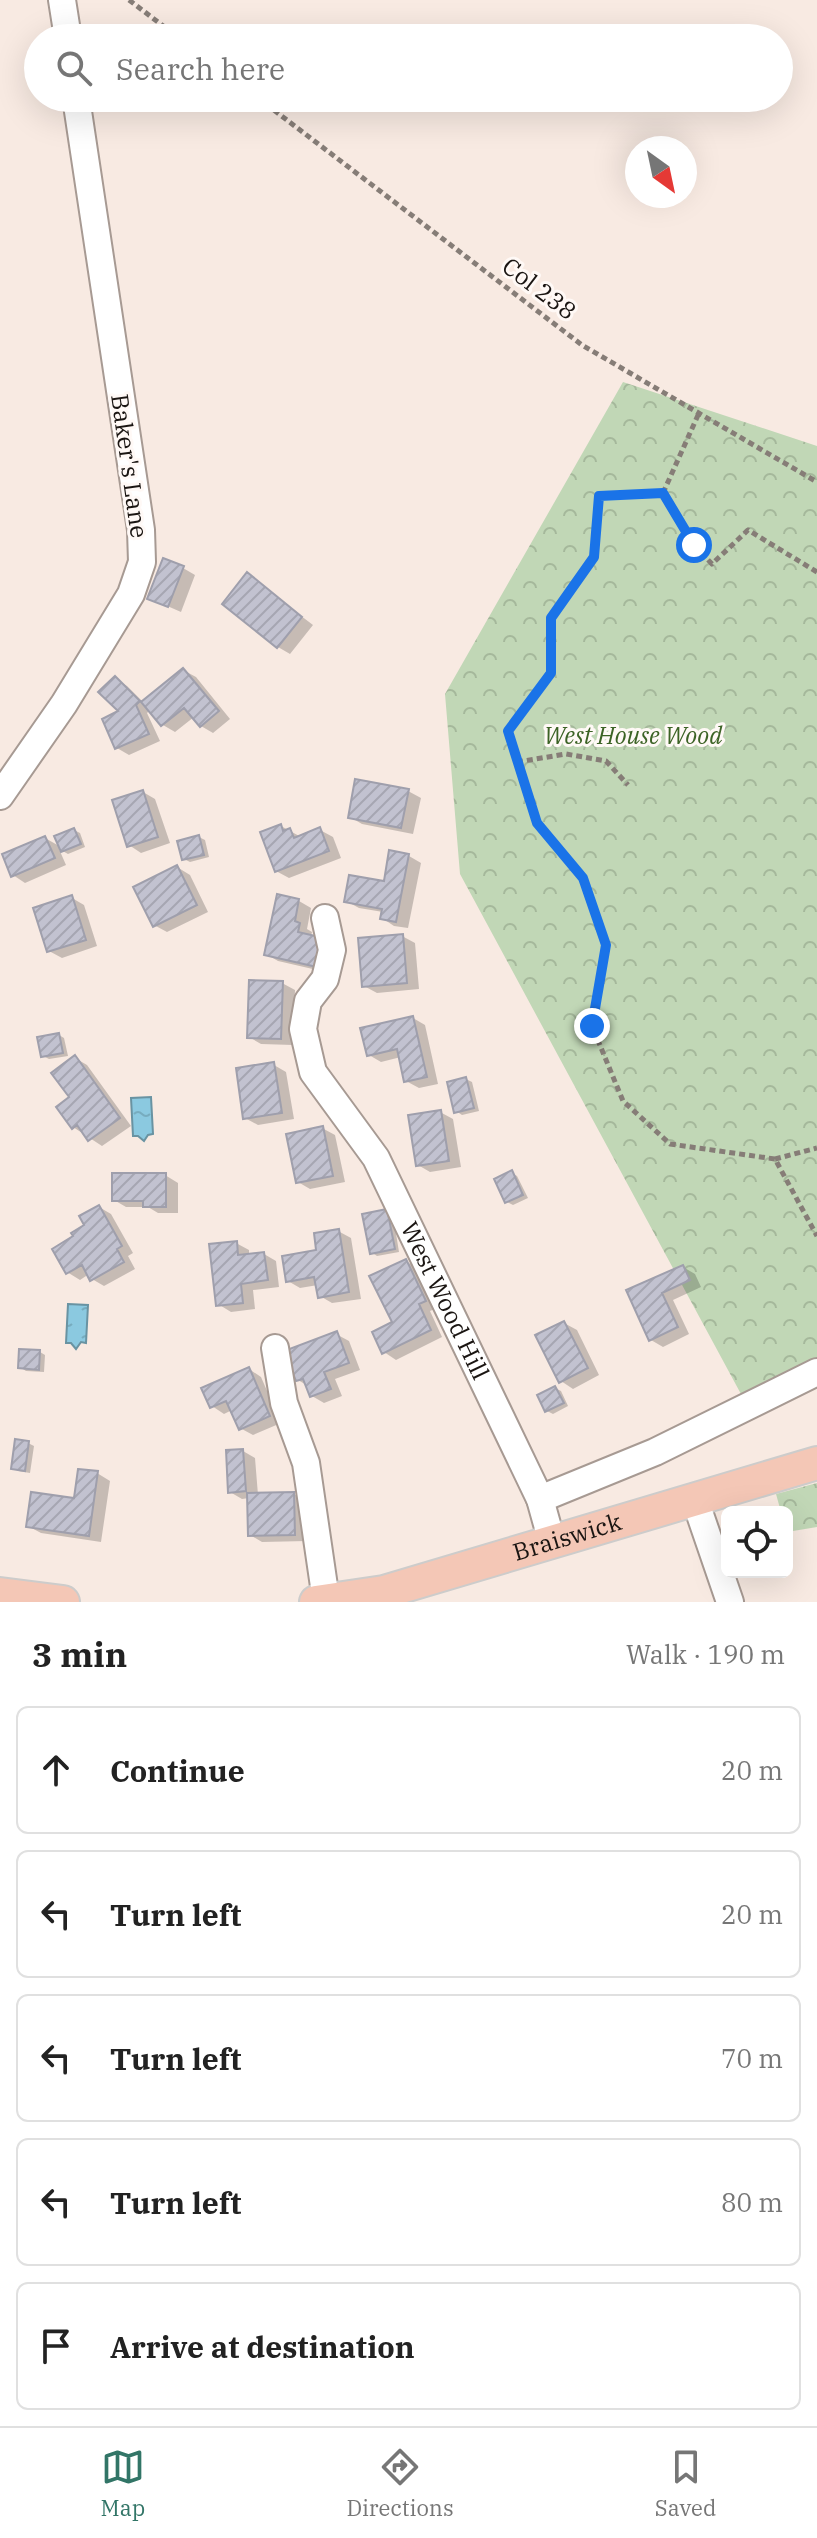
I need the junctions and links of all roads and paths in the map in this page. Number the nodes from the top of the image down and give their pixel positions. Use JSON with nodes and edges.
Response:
{"nodes":[{"id":1,"x":62,"y":0,"type":"edge"},
{"id":2,"x":129,"y":0,"type":"edge"},
{"id":3,"x":66,"y":24,"type":"edge"},
{"id":4,"x":161,"y":24,"type":"edge"},
{"id":5,"x":78,"y":112,"type":"edge"},
{"id":6,"x":276,"y":112,"type":"edge"},
{"id":7,"x":699,"y":413,"type":"junction"},
{"id":8,"x":817,"y":482,"type":"edge"},
{"id":9,"x":663,"y":493,"type":"junction"},
{"id":10,"x":817,"y":572,"type":"edge"},
{"id":11,"x":517,"y":762,"type":"junction"},
{"id":12,"x":628,"y":785,"type":"dead end"},
{"id":13,"x":0,"y":796,"type":"edge"},
{"id":14,"x":325,"y":918,"type":"dead end"},
{"id":15,"x":817,"y":1148,"type":"edge"},
{"id":16,"x":775,"y":1159,"type":"junction"},
{"id":17,"x":817,"y":1236,"type":"edge"},
{"id":18,"x":275,"y":1348,"type":"dead end"},
{"id":19,"x":817,"y":1372,"type":"edge"},
{"id":20,"x":817,"y":1463,"type":"edge"},
{"id":21,"x":540,"y":1499,"type":"junction"},
{"id":22,"x":695,"y":1500,"type":"junction"},
{"id":23,"x":552,"y":1542,"type":"junction"},
{"id":24,"x":0,"y":1594,"type":"edge"},
{"id":25,"x":321,"y":1601,"type":"edge"},
{"id":26,"x":63,"y":1602,"type":"edge"},
{"id":27,"x":730,"y":1602,"type":"edge"}],
"edges":[{"from":1,"to":3,"type":"street"},
{"from":2,"to":4,"type":"path"},
{"from":5,"to":13,"type":"street","name":"Baker's Lane"},
{"from":6,"to":7,"type":"path","name":"Col 238"},
{"from":7,"to":8,"type":"path","name":"Col 238"},
{"from":7,"to":9,"type":"path"},
{"from":9,"to":10,"type":"path"},
{"from":9,"to":11,"type":"path"},
{"from":11,"to":12,"type":"path"},
{"from":11,"to":16,"type":"path"},
{"from":14,"to":21,"type":"street","name":"West Wood Hill"},
{"from":15,"to":16,"type":"path"},
{"from":16,"to":17,"type":"path"},
{"from":18,"to":25,"type":"street"},
{"from":19,"to":21,"type":"street"},
{"from":20,"to":22,"type":"main road","name":"Braiswick"},
{"from":21,"to":23,"type":"street","name":"West Wood Hill"},
{"from":22,"to":23,"type":"main road","name":"Braiswick"},
{"from":22,"to":27,"type":"street"},
{"from":23,"to":25,"type":"main road","name":"Braiswick"},
{"from":24,"to":26,"type":"main road"}]}
